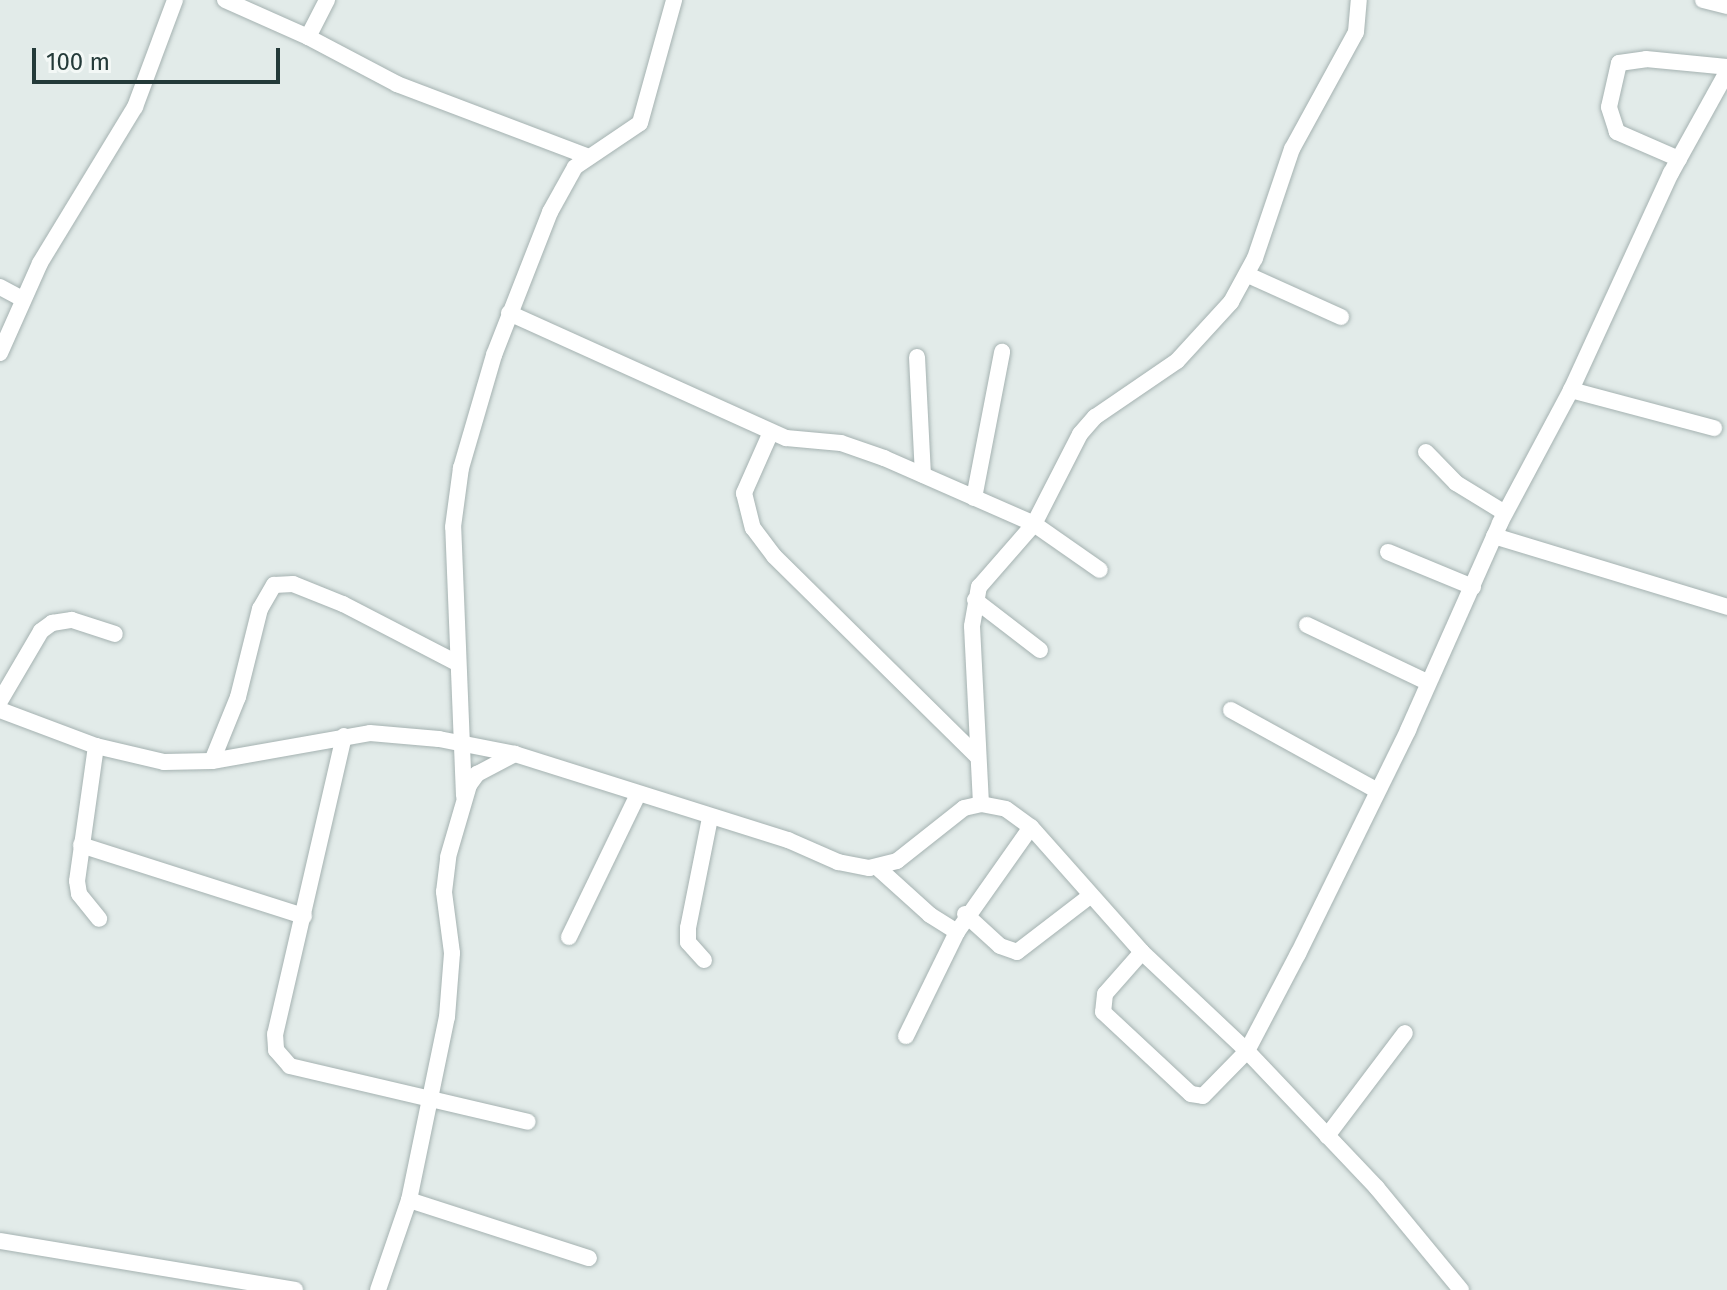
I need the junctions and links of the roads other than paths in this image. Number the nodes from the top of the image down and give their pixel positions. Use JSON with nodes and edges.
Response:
{"nodes":[{"id":1,"x":175,"y":0,"type":"edge"},
{"id":2,"x":225,"y":0,"type":"edge"},
{"id":3,"x":327,"y":0,"type":"edge"},
{"id":4,"x":674,"y":0,"type":"edge"},
{"id":5,"x":1359,"y":0,"type":"edge"},
{"id":6,"x":1703,"y":0,"type":"edge"},
{"id":7,"x":1727,"y":6,"type":"edge"},
{"id":8,"x":308,"y":37,"type":"junction"},
{"id":9,"x":1727,"y":70,"type":"edge"},
{"id":10,"x":589,"y":157,"type":"junction"},
{"id":11,"x":1679,"y":159,"type":"junction"},
{"id":12,"x":1248,"y":275,"type":"junction"},
{"id":13,"x":0,"y":287,"type":"edge"},
{"id":14,"x":23,"y":299,"type":"junction"},
{"id":15,"x":509,"y":313,"type":"junction"},
{"id":16,"x":1341,"y":317,"type":"dead end"},
{"id":17,"x":1002,"y":352,"type":"dead end"},
{"id":18,"x":0,"y":353,"type":"edge"},
{"id":19,"x":917,"y":357,"type":"dead end"},
{"id":20,"x":1571,"y":390,"type":"junction"},
{"id":21,"x":1714,"y":428,"type":"dead end"},
{"id":22,"x":771,"y":432,"type":"junction"},
{"id":23,"x":1426,"y":452,"type":"dead end"},
{"id":24,"x":923,"y":475,"type":"junction"},
{"id":25,"x":974,"y":498,"type":"junction"},
{"id":26,"x":1505,"y":513,"type":"junction"},
{"id":27,"x":1034,"y":524,"type":"junction"},
{"id":28,"x":1494,"y":536,"type":"junction"},
{"id":29,"x":1388,"y":552,"type":"dead end"},
{"id":30,"x":1100,"y":570,"type":"dead end"},
{"id":31,"x":1473,"y":587,"type":"junction"},
{"id":32,"x":975,"y":600,"type":"junction"},
{"id":33,"x":1727,"y":607,"type":"edge"},
{"id":34,"x":1307,"y":625,"type":"dead end"},
{"id":35,"x":115,"y":634,"type":"dead end"},
{"id":36,"x":1040,"y":650,"type":"dead end"},
{"id":37,"x":457,"y":663,"type":"junction"},
{"id":38,"x":1427,"y":682,"type":"junction"},
{"id":39,"x":0,"y":701,"type":"edge"},
{"id":40,"x":0,"y":710,"type":"edge"},
{"id":41,"x":1231,"y":710,"type":"dead end"},
{"id":42,"x":344,"y":736,"type":"junction"},
{"id":43,"x":465,"y":744,"type":"junction"},
{"id":44,"x":96,"y":746,"type":"junction"},
{"id":45,"x":515,"y":754,"type":"junction"},
{"id":46,"x":978,"y":757,"type":"junction"},
{"id":47,"x":212,"y":761,"type":"junction"},
{"id":48,"x":1376,"y":790,"type":"junction"},
{"id":49,"x":638,"y":794,"type":"junction"},
{"id":50,"x":464,"y":796,"type":"junction"},
{"id":51,"x":981,"y":804,"type":"junction"},
{"id":52,"x":710,"y":818,"type":"junction"},
{"id":53,"x":1031,"y":827,"type":"junction"},
{"id":54,"x":81,"y":845,"type":"junction"},
{"id":55,"x":878,"y":868,"type":"junction"},
{"id":56,"x":1090,"y":896,"type":"junction"},
{"id":57,"x":965,"y":914,"type":"junction"},
{"id":58,"x":304,"y":916,"type":"junction"},
{"id":59,"x":99,"y":919,"type":"dead end"},
{"id":60,"x":957,"y":932,"type":"junction"},
{"id":61,"x":569,"y":937,"type":"dead end"},
{"id":62,"x":1142,"y":952,"type":"junction"},
{"id":63,"x":704,"y":960,"type":"dead end"},
{"id":64,"x":1405,"y":1033,"type":"dead end"},
{"id":65,"x":906,"y":1036,"type":"dead end"},
{"id":66,"x":1247,"y":1051,"type":"junction"},
{"id":67,"x":431,"y":1102,"type":"junction"},
{"id":68,"x":528,"y":1122,"type":"dead end"},
{"id":69,"x":1327,"y":1136,"type":"junction"},
{"id":70,"x":409,"y":1200,"type":"junction"},
{"id":71,"x":0,"y":1241,"type":"edge"},
{"id":72,"x":589,"y":1258,"type":"dead end"},
{"id":73,"x":295,"y":1290,"type":"edge"},
{"id":74,"x":378,"y":1290,"type":"edge"},
{"id":75,"x":1461,"y":1290,"type":"edge"}],
"edges":[{"from":1,"to":14,"type":"street"},
{"from":2,"to":8,"type":"street"},
{"from":3,"to":8,"type":"street"},
{"from":4,"to":10,"type":"street"},
{"from":5,"to":12,"type":"street"},
{"from":6,"to":7,"type":"street"},
{"from":8,"to":10,"type":"street"},
{"from":9,"to":11,"type":"street"},
{"from":9,"to":11,"type":"street"},
{"from":10,"to":15,"type":"street"},
{"from":11,"to":20,"type":"street"},
{"from":12,"to":16,"type":"street"},
{"from":12,"to":27,"type":"street"},
{"from":13,"to":14,"type":"street"},
{"from":14,"to":18,"type":"street"},
{"from":15,"to":22,"type":"street"},
{"from":15,"to":37,"type":"street"},
{"from":17,"to":25,"type":"street"},
{"from":19,"to":24,"type":"street"},
{"from":20,"to":21,"type":"street"},
{"from":20,"to":26,"type":"street"},
{"from":22,"to":24,"type":"street"},
{"from":22,"to":46,"type":"street"},
{"from":23,"to":26,"type":"street"},
{"from":24,"to":25,"type":"street"},
{"from":25,"to":27,"type":"street"},
{"from":26,"to":28,"type":"street"},
{"from":27,"to":30,"type":"street"},
{"from":27,"to":32,"type":"street"},
{"from":28,"to":31,"type":"street"},
{"from":28,"to":33,"type":"street"},
{"from":29,"to":31,"type":"street"},
{"from":31,"to":38,"type":"street"},
{"from":32,"to":36,"type":"street"},
{"from":32,"to":46,"type":"street"},
{"from":34,"to":38,"type":"street"},
{"from":35,"to":39,"type":"street"},
{"from":37,"to":43,"type":"street"},
{"from":37,"to":47,"type":"street"},
{"from":38,"to":48,"type":"street"},
{"from":40,"to":44,"type":"street"},
{"from":41,"to":48,"type":"street"},
{"from":42,"to":43,"type":"street"},
{"from":42,"to":47,"type":"street"},
{"from":42,"to":58,"type":"street"},
{"from":43,"to":45,"type":"street"},
{"from":43,"to":50,"type":"street"},
{"from":44,"to":47,"type":"street"},
{"from":44,"to":54,"type":"street"},
{"from":45,"to":49,"type":"street"},
{"from":45,"to":50,"type":"street"},
{"from":46,"to":51,"type":"street"},
{"from":48,"to":66,"type":"street"},
{"from":49,"to":52,"type":"street"},
{"from":49,"to":61,"type":"street"},
{"from":50,"to":67,"type":"street"},
{"from":51,"to":53,"type":"street"},
{"from":51,"to":55,"type":"street"},
{"from":52,"to":55,"type":"street"},
{"from":52,"to":63,"type":"street"},
{"from":53,"to":56,"type":"street"},
{"from":53,"to":57,"type":"street"},
{"from":54,"to":58,"type":"street"},
{"from":54,"to":59,"type":"street"},
{"from":55,"to":60,"type":"street"},
{"from":56,"to":57,"type":"street"},
{"from":56,"to":62,"type":"street"},
{"from":57,"to":60,"type":"street"},
{"from":58,"to":67,"type":"street"},
{"from":60,"to":65,"type":"street"},
{"from":62,"to":66,"type":"street"},
{"from":62,"to":66,"type":"street"},
{"from":64,"to":69,"type":"street"},
{"from":66,"to":69,"type":"street"},
{"from":67,"to":68,"type":"street"},
{"from":67,"to":70,"type":"street"},
{"from":69,"to":75,"type":"street"},
{"from":70,"to":72,"type":"street"},
{"from":70,"to":74,"type":"street"},
{"from":71,"to":73,"type":"street"}]}
